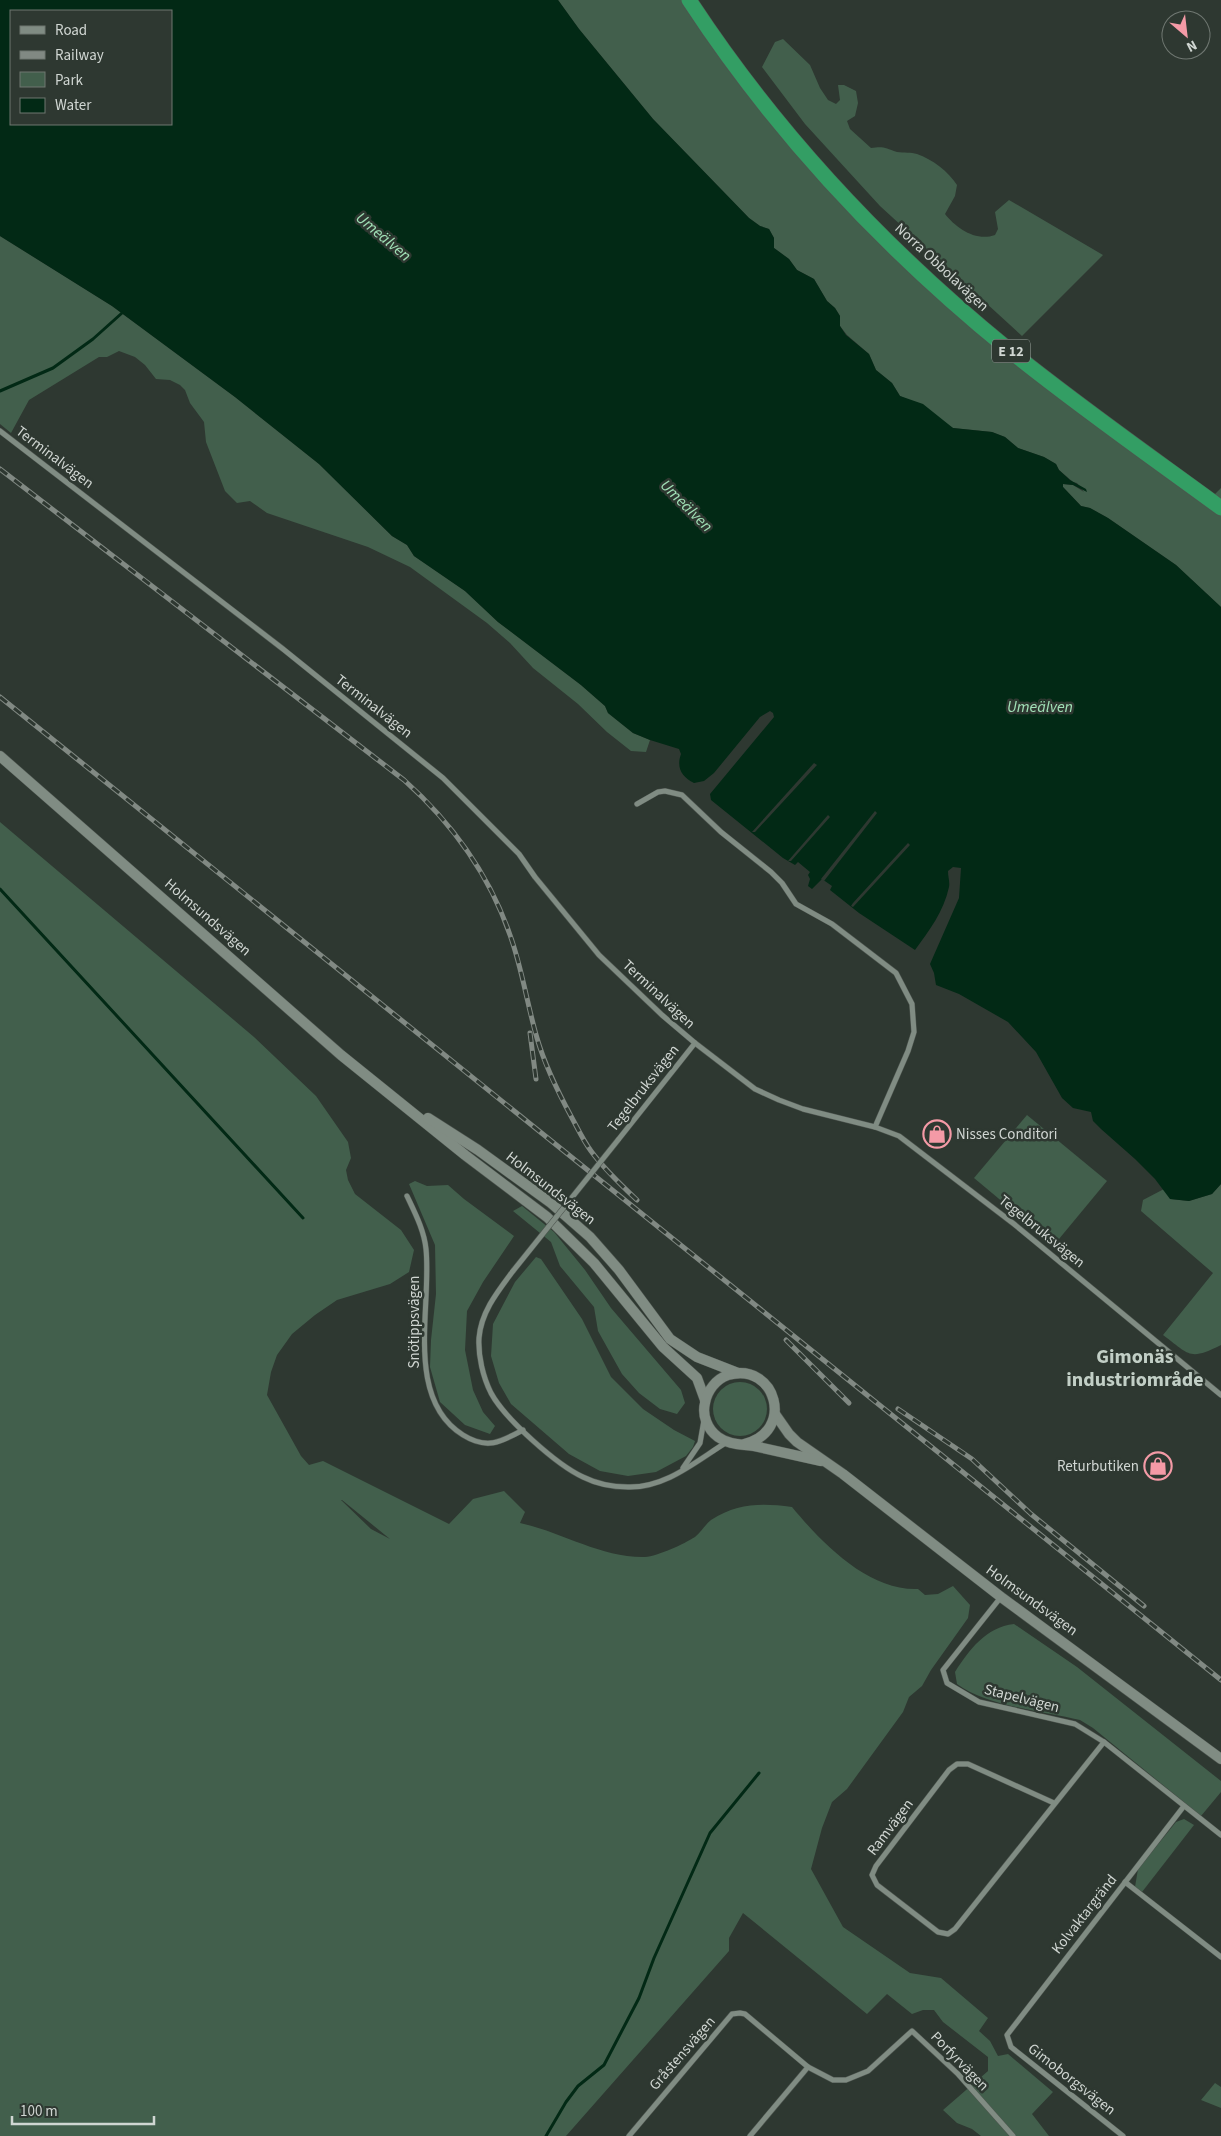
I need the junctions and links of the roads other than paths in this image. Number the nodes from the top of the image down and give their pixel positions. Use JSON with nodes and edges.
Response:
{"nodes":[{"id":1,"x":689,"y":0,"type":"edge"},
{"id":2,"x":0,"y":431,"type":"edge"},
{"id":3,"x":1221,"y":508,"type":"edge"},
{"id":4,"x":0,"y":756,"type":"edge"},
{"id":5,"x":637,"y":804,"type":"dead end"},
{"id":6,"x":695,"y":1043,"type":"junction"},
{"id":7,"x":396,"y":1100,"type":"junction"},
{"id":8,"x":875,"y":1127,"type":"junction"},
{"id":9,"x":407,"y":1196,"type":"dead end"},
{"id":10,"x":738,"y":1373,"type":"junction"},
{"id":11,"x":1221,"y":1395,"type":"edge"},
{"id":12,"x":705,"y":1400,"type":"junction"},
{"id":13,"x":775,"y":1414,"type":"junction"},
{"id":14,"x":705,"y":1417,"type":"junction"},
{"id":15,"x":523,"y":1430,"type":"junction"},
{"id":16,"x":727,"y":1442,"type":"junction"},
{"id":17,"x":744,"y":1444,"type":"junction"},
{"id":18,"x":827,"y":1463,"type":"junction"},
{"id":19,"x":682,"y":1470,"type":"junction"},
{"id":20,"x":1001,"y":1597,"type":"junction"},
{"id":21,"x":1104,"y":1742,"type":"junction"},
{"id":22,"x":1221,"y":1759,"type":"edge"},
{"id":23,"x":1054,"y":1803,"type":"junction"},
{"id":24,"x":1184,"y":1806,"type":"junction"},
{"id":25,"x":1221,"y":1834,"type":"edge"},
{"id":26,"x":1125,"y":1882,"type":"junction"},
{"id":27,"x":1221,"y":1957,"type":"edge"},
{"id":28,"x":1008,"y":2040,"type":"joint"},
{"id":29,"x":808,"y":2067,"type":"junction"},
{"id":30,"x":629,"y":2136,"type":"edge"},
{"id":31,"x":750,"y":2136,"type":"edge"},
{"id":32,"x":1013,"y":2136,"type":"edge"},
{"id":33,"x":1123,"y":2136,"type":"edge"}],
"edges":[{"from":1,"to":3,"type":"highway","name":"Norra Obbolavägen","number":"E 12"},
{"from":2,"to":6,"type":"street","name":"Terminalvägen"},
{"from":4,"to":7,"type":"main road","name":"Holmsundsvägen"},
{"from":5,"to":8,"type":"street"},
{"from":6,"to":8,"type":"street","name":"Tegelbruksvägen"},
{"from":6,"to":15,"type":"street","name":"Tegelbruksvägen","bridge":true},
{"from":7,"to":10,"type":"main road","name":"Holmsundsvägen"},
{"from":7,"to":12,"type":"main road","name":"Holmsundsvägen"},
{"from":8,"to":11,"type":"street","name":"Tegelbruksvägen"},
{"from":9,"to":15,"type":"street","name":"Snötippsvägen"},
{"from":10,"to":12,"type":"main road"},
{"from":10,"to":13,"type":"main road","name":"Holmsundsvägen"},
{"from":12,"to":14,"type":"main road","name":"Holmsundsvägen"},
{"from":13,"to":17,"type":"main road"},
{"from":13,"to":18,"type":"main road","name":"Holmsundsvägen"},
{"from":14,"to":16,"type":"main road"},
{"from":14,"to":19,"type":"street","name":"Tegelbruksvägen"},
{"from":15,"to":19,"type":"street","name":"Tegelbruksvägen"},
{"from":16,"to":17,"type":"main road","name":"Holmsundsvägen"},
{"from":16,"to":19,"type":"street","name":"Tegelbruksvägen"},
{"from":17,"to":18,"type":"main road","name":"Holmsundsvägen"},
{"from":18,"to":20,"type":"main road","name":"Holmsundsvägen"},
{"from":20,"to":21,"type":"street","name":"Stapelvägen"},
{"from":20,"to":22,"type":"main road","name":"Holmsundsvägen"},
{"from":21,"to":23,"type":"street","name":"Ramvägen"},
{"from":21,"to":24,"type":"street"},
{"from":23,"to":23,"type":"street","name":"Ramvägen"},
{"from":24,"to":25,"type":"street"},
{"from":24,"to":26,"type":"street","name":"Kolvaktargränd"},
{"from":26,"to":27,"type":"street"},
{"from":26,"to":28,"type":"street","name":"Kolvaktargränd"},
{"from":28,"to":33,"type":"street","name":"Gimoborgsvägen"},
{"from":29,"to":30,"type":"street","name":"Gråstensvägen"},
{"from":29,"to":31,"type":"street"},
{"from":29,"to":32,"type":"street","name":"Porfyrvägen"}]}
